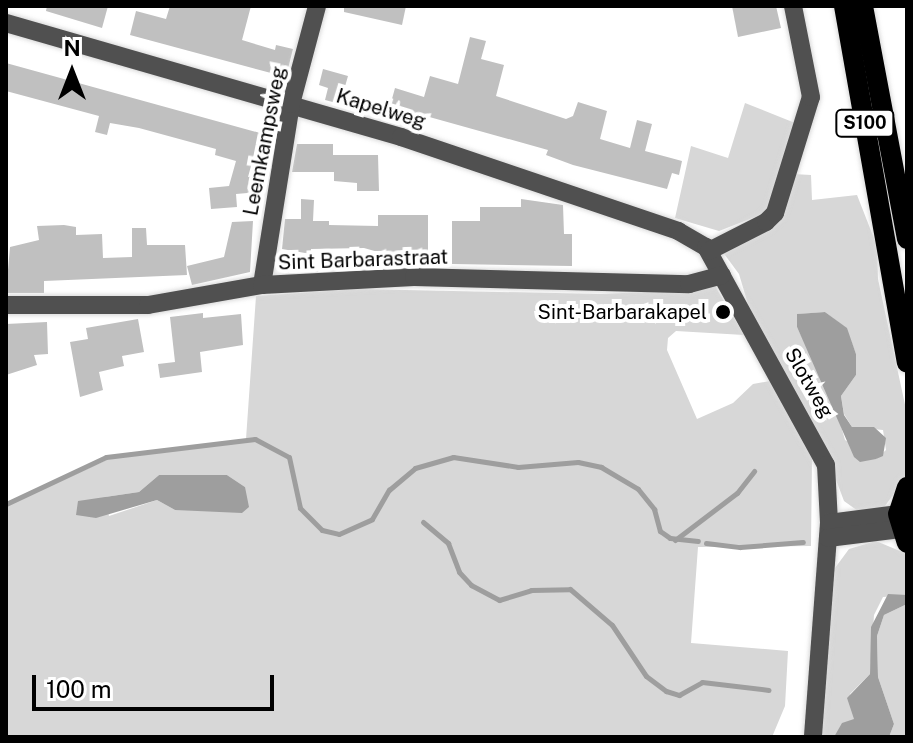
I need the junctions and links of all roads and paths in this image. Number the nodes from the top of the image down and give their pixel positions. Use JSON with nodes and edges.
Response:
{"nodes":[{"id":1,"x":317,"y":6,"type":"edge"},
{"id":2,"x":793,"y":6,"type":"edge"},
{"id":3,"x":844,"y":6,"type":"edge"},
{"id":4,"x":863,"y":6,"type":"edge"},
{"id":5,"x":6,"y":23,"type":"edge"},
{"id":6,"x":291,"y":104,"type":"junction"},
{"id":7,"x":907,"y":239,"type":"edge"},
{"id":8,"x":709,"y":251,"type":"junction"},
{"id":9,"x":722,"y":275,"type":"junction"},
{"id":10,"x":262,"y":285,"type":"junction"},
{"id":11,"x":6,"y":305,"type":"edge"},
{"id":12,"x":907,"y":362,"type":"edge"},
{"id":13,"x":907,"y":487,"type":"edge"},
{"id":14,"x":903,"y":528,"type":"edge"},
{"id":15,"x":828,"y":531,"type":"junction"},
{"id":16,"x":813,"y":737,"type":"edge"}],
"edges":[{"from":1,"to":6,"type":"street","name":"Leemkampsweg"},
{"from":2,"to":8,"type":"street"},
{"from":3,"to":12,"type":"main road","number":"S100"},
{"from":4,"to":7,"type":"main road","number":"S100"},
{"from":5,"to":6,"type":"street","name":"Kapelweg"},
{"from":6,"to":8,"type":"street","name":"Kapelweg"},
{"from":6,"to":10,"type":"street","name":"Leemkampsweg"},
{"from":8,"to":9,"type":"street","name":"Kapelweg"},
{"from":9,"to":10,"type":"street","name":"Sint Barbarastraat"},
{"from":9,"to":15,"type":"street","name":"Slotweg"},
{"from":10,"to":11,"type":"street","name":"Sint Barbarastraat"},
{"from":13,"to":14,"type":"main road"},
{"from":14,"to":15,"type":"street"},
{"from":15,"to":16,"type":"street","name":"Slotweg"}]}
